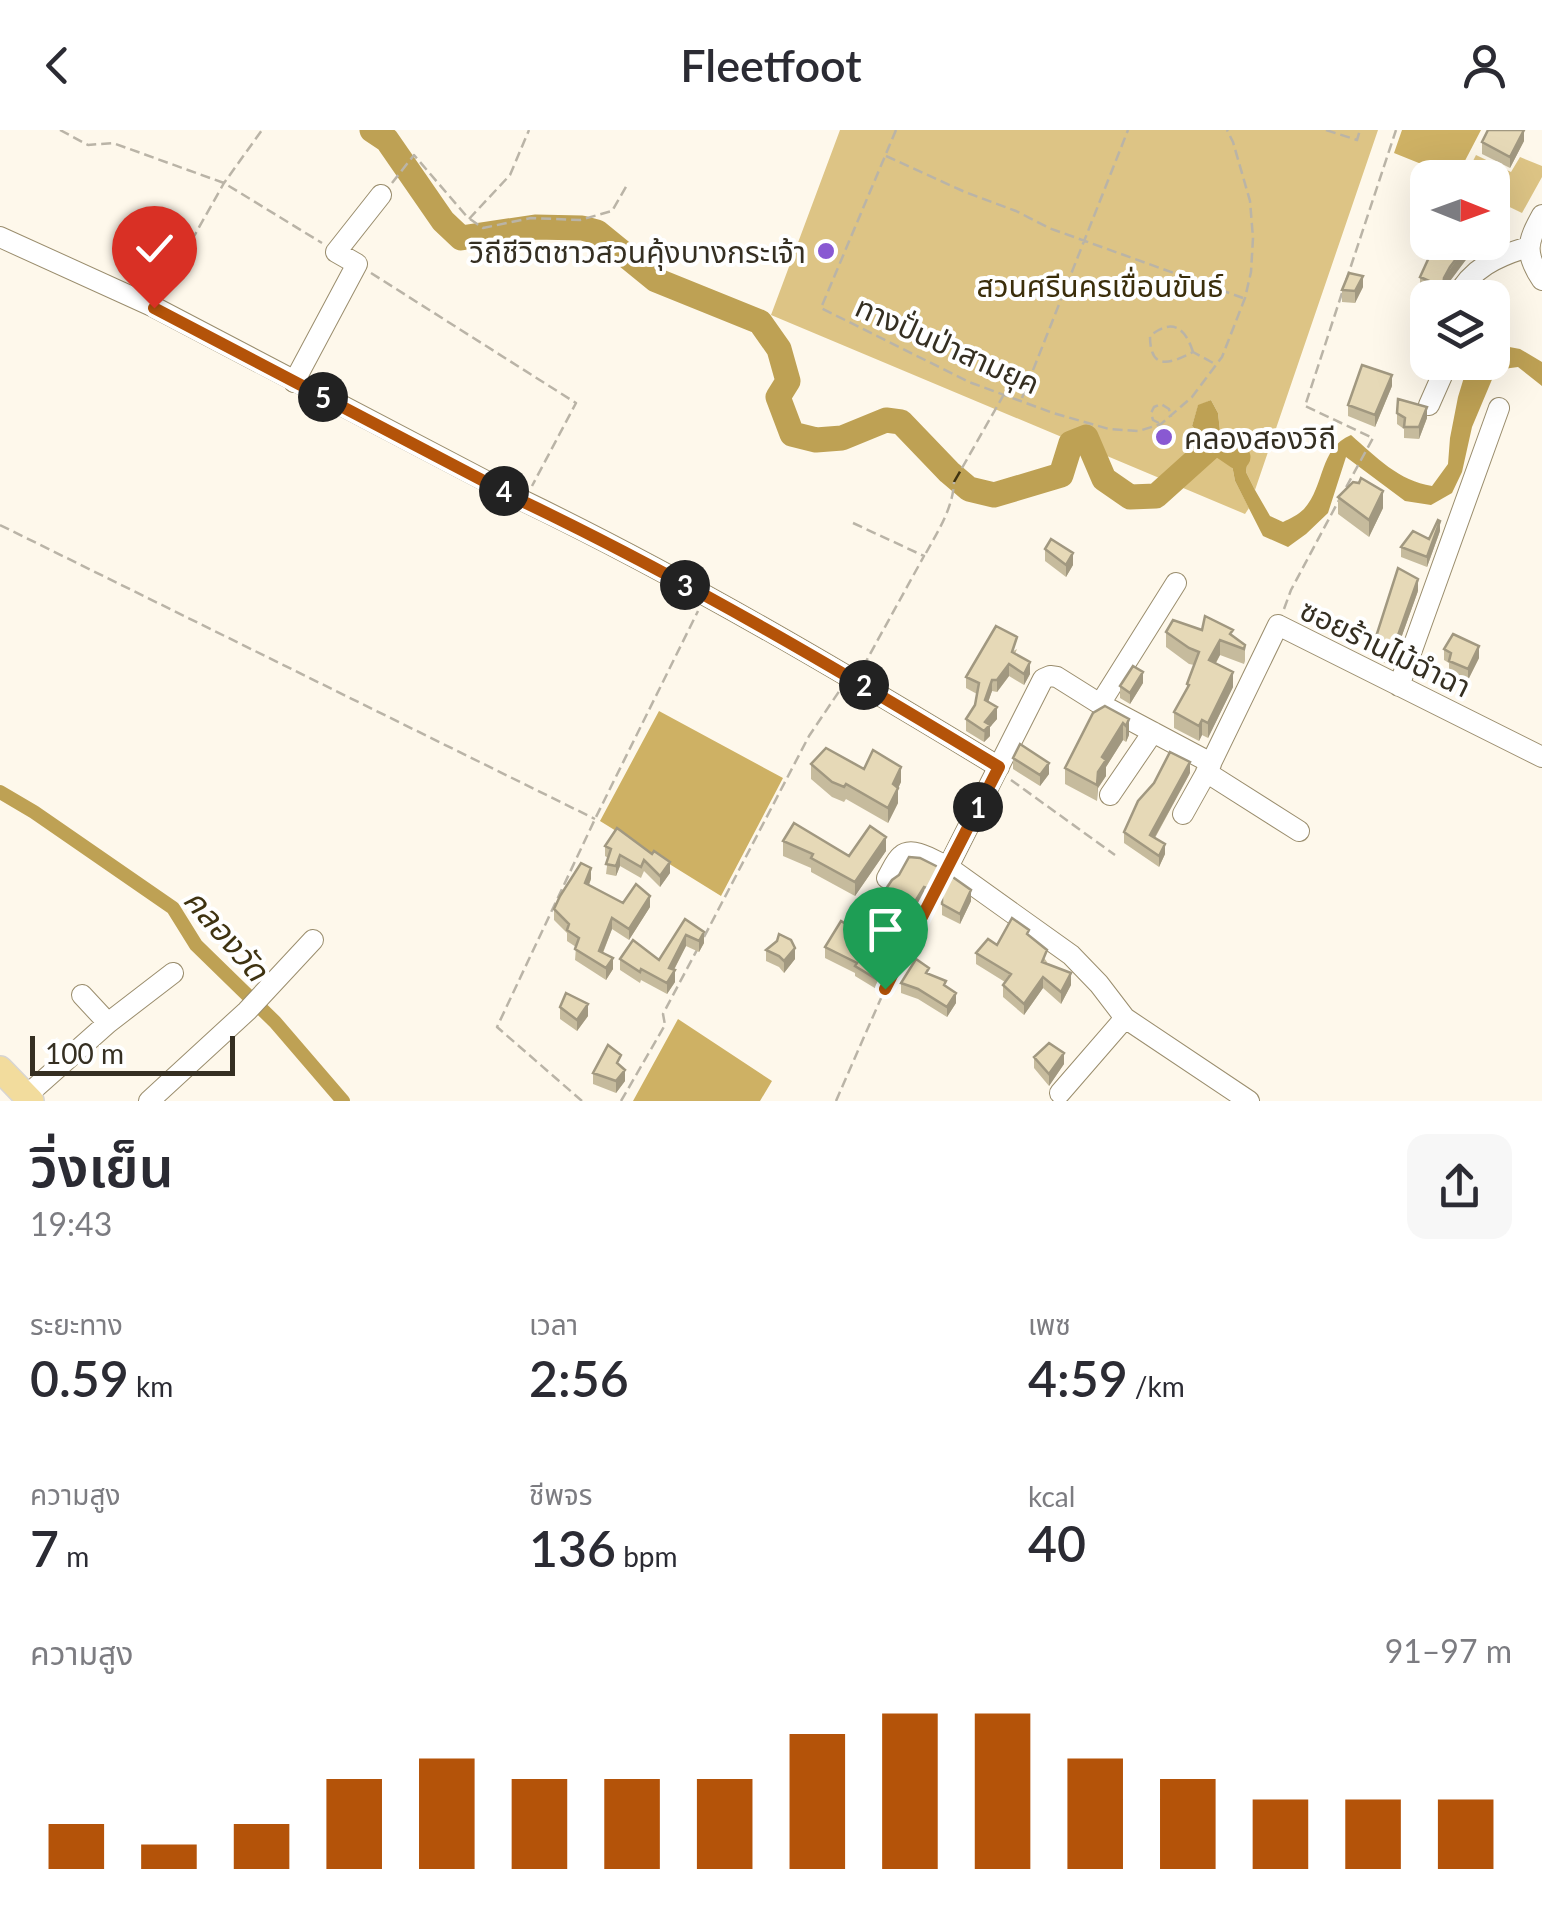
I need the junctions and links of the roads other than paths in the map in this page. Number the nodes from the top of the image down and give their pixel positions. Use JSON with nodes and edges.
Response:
{"nodes":[{"id":1,"x":381,"y":195,"type":"road end"},
{"id":2,"x":1542,"y":215,"type":"edge"},
{"id":3,"x":0,"y":237,"type":"edge"},
{"id":4,"x":1528,"y":247,"type":"junction"},
{"id":5,"x":1469,"y":280,"type":"edge"},
{"id":6,"x":1542,"y":280,"type":"edge"},
{"id":7,"x":1440,"y":380,"type":"edge"},
{"id":8,"x":294,"y":382,"type":"junction"},
{"id":9,"x":1429,"y":406,"type":"edge"},
{"id":10,"x":1499,"y":408,"type":"dead end"},
{"id":11,"x":1176,"y":583,"type":"dead end"},
{"id":12,"x":1399,"y":686,"type":"junction"},
{"id":13,"x":1100,"y":704,"type":"junction"},
{"id":14,"x":1154,"y":732,"type":"junction"},
{"id":15,"x":1542,"y":758,"type":"edge"},
{"id":16,"x":1208,"y":768,"type":"junction"},
{"id":17,"x":998,"y":769,"type":"junction"},
{"id":18,"x":1110,"y":796,"type":"dead end"},
{"id":19,"x":1183,"y":814,"type":"dead end"},
{"id":20,"x":1299,"y":832,"type":"dead end"},
{"id":21,"x":948,"y":867,"type":"junction"},
{"id":22,"x":887,"y":878,"type":"dead end"},
{"id":23,"x":314,"y":940,"type":"dead end"},
{"id":24,"x":172,"y":973,"type":"dead end"},
{"id":25,"x":82,"y":995,"type":"dead end"},
{"id":26,"x":1126,"y":1018,"type":"junction"},
{"id":27,"x":108,"y":1023,"type":"junction"},
{"id":28,"x":0,"y":1068,"type":"edge"},
{"id":29,"x":1060,"y":1094,"type":"dead end"},
{"id":30,"x":28,"y":1099,"type":"edge"},
{"id":31,"x":149,"y":1101,"type":"edge"},
{"id":32,"x":1249,"y":1101,"type":"edge"}],
"edges":[{"from":1,"to":8,"type":"street"},
{"from":2,"to":4,"type":"street"},
{"from":3,"to":8,"type":"street"},
{"from":4,"to":5,"type":"street"},
{"from":4,"to":6,"type":"street"},
{"from":7,"to":9,"type":"street"},
{"from":8,"to":17,"type":"street"},
{"from":10,"to":12,"type":"street"},
{"from":11,"to":13,"type":"street"},
{"from":12,"to":15,"type":"street","name":"ซอยร้านไม้ฉำฉา"},
{"from":12,"to":16,"type":"street","name":"ซอยร้านไม้ฉำฉา"},
{"from":13,"to":14,"type":"street"},
{"from":13,"to":17,"type":"street"},
{"from":14,"to":16,"type":"street"},
{"from":14,"to":18,"type":"street"},
{"from":16,"to":19,"type":"street","name":"ซอยร้านไม้ฉำฉา"},
{"from":16,"to":20,"type":"street"},
{"from":17,"to":21,"type":"street"},
{"from":21,"to":22,"type":"street"},
{"from":21,"to":26,"type":"street"},
{"from":23,"to":31,"type":"street"},
{"from":24,"to":27,"type":"street"},
{"from":25,"to":27,"type":"street"},
{"from":26,"to":29,"type":"street"},
{"from":26,"to":32,"type":"street"},
{"from":27,"to":30,"type":"street"},
{"from":28,"to":30,"type":"main road"}]}
